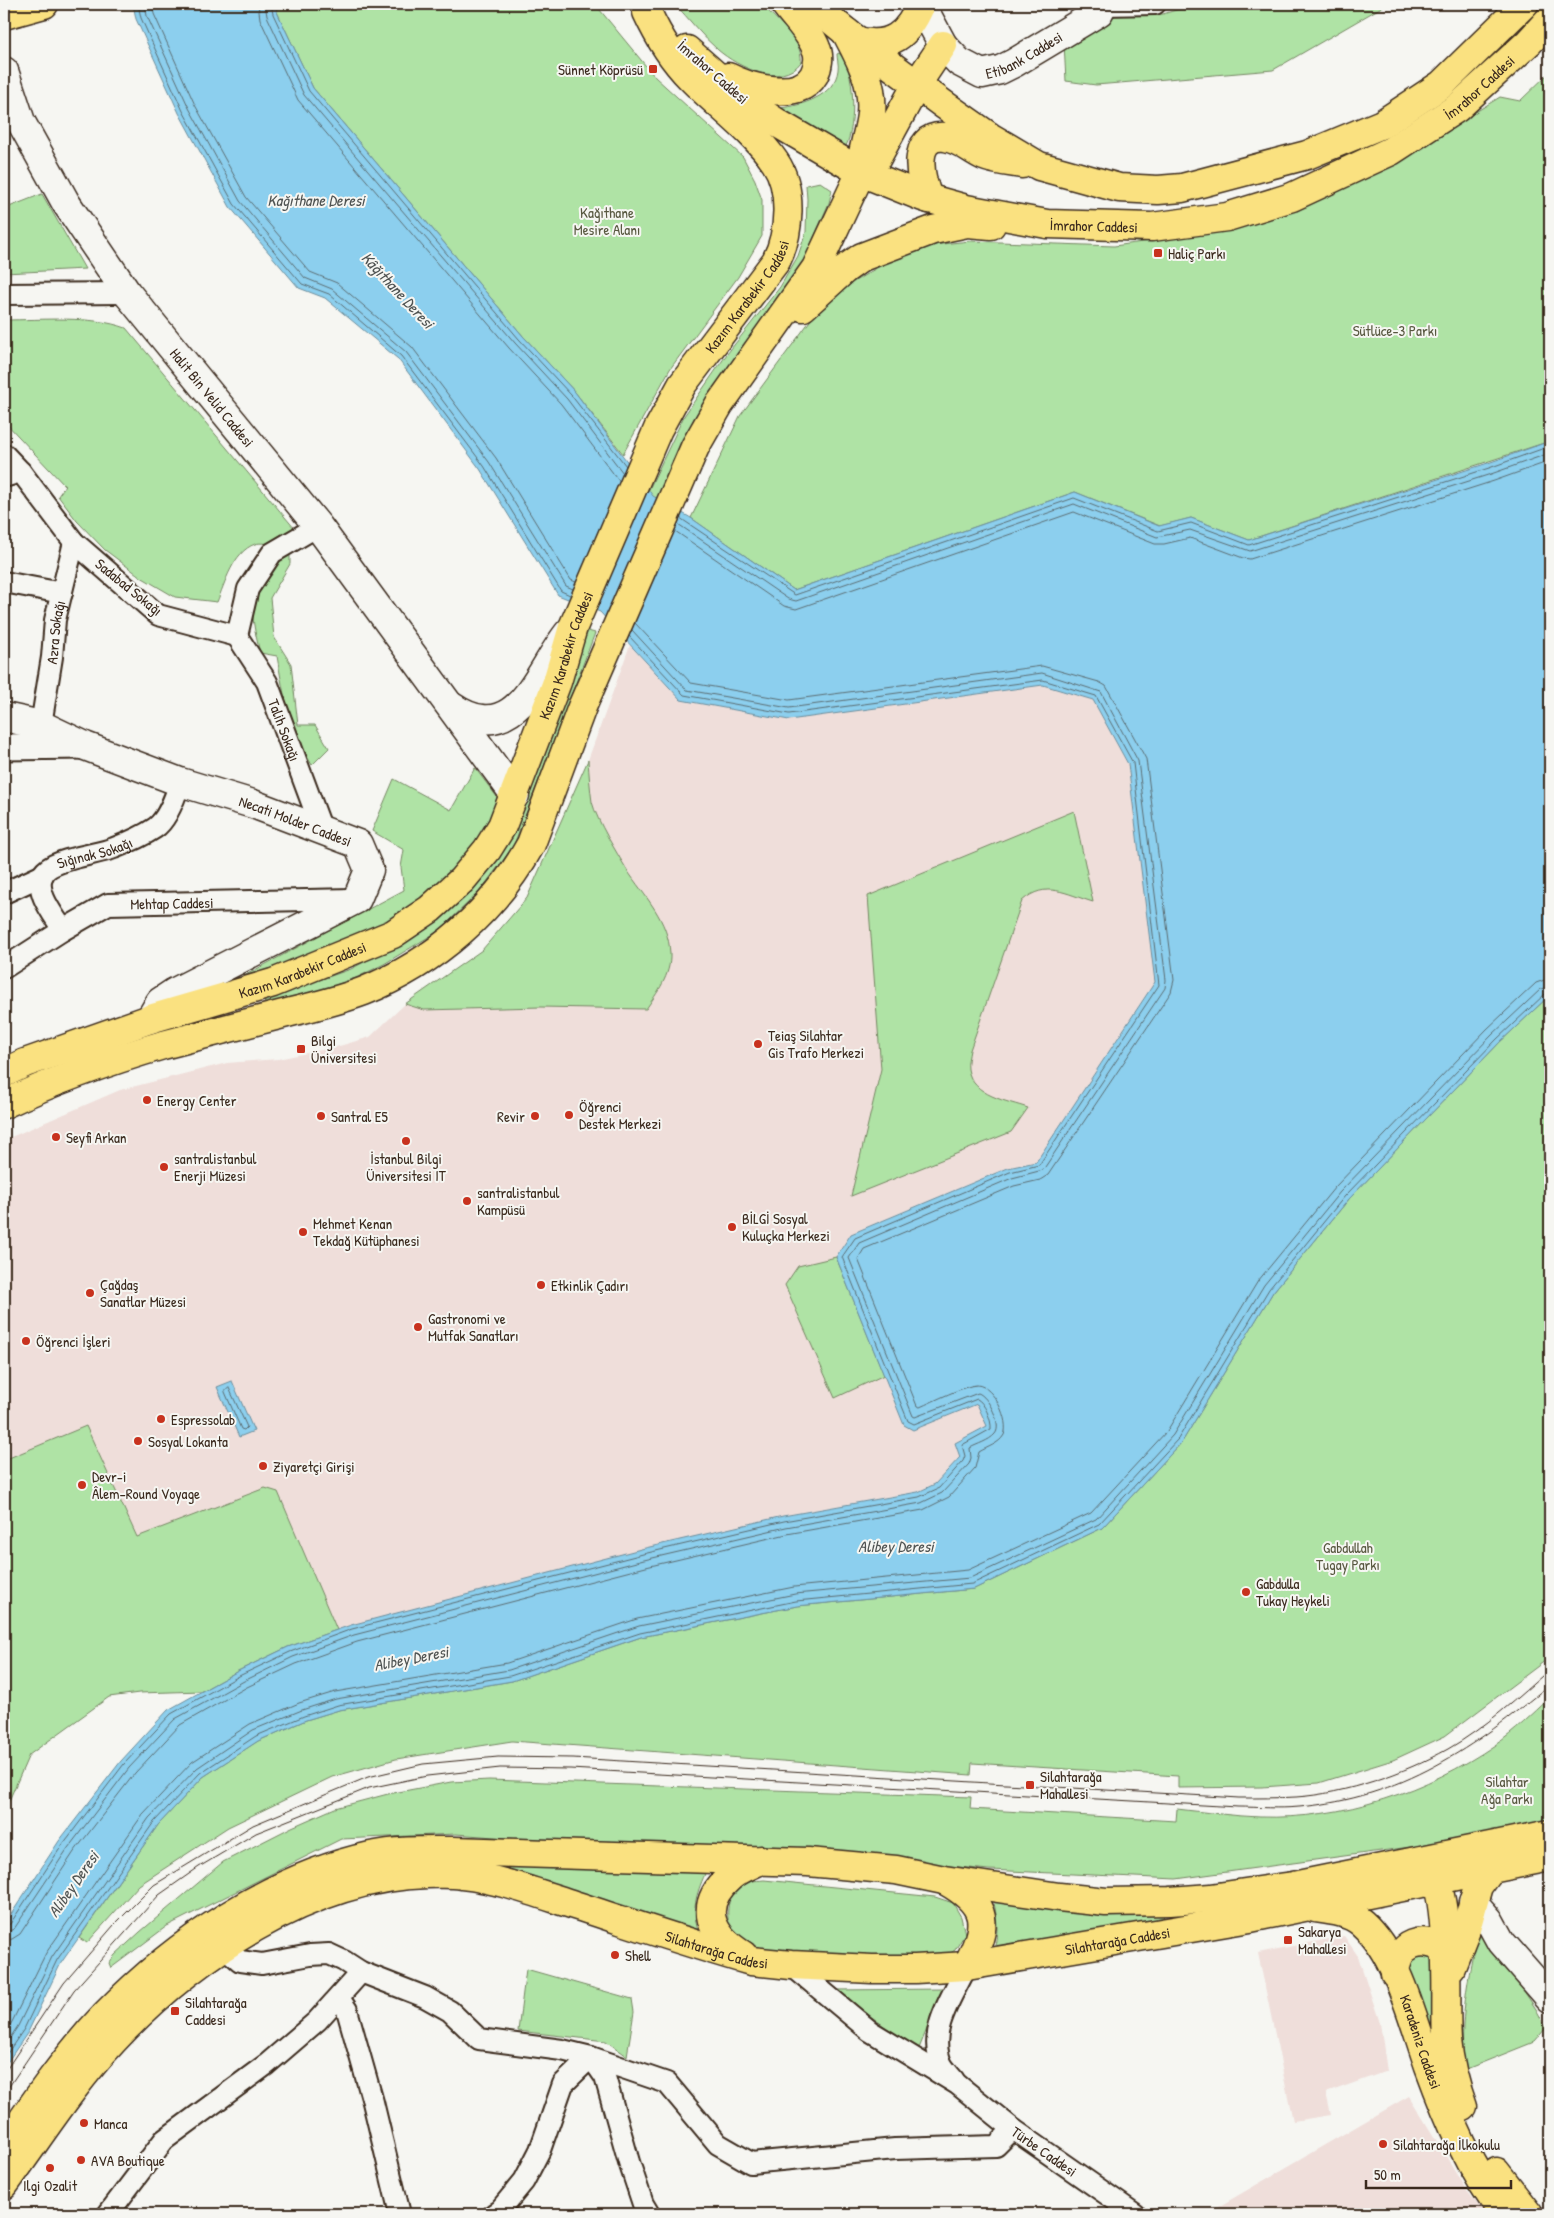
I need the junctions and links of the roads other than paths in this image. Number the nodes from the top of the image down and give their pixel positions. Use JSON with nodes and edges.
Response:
{"nodes":[{"id":1,"x":44,"y":4,"type":"edge"},
{"id":2,"x":785,"y":4,"type":"edge"},
{"id":3,"x":812,"y":4,"type":"edge"},
{"id":4,"x":921,"y":4,"type":"edge"},
{"id":5,"x":1155,"y":4,"type":"edge"},
{"id":6,"x":1524,"y":4,"type":"edge"},
{"id":7,"x":1103,"y":5,"type":"edge"},
{"id":8,"x":644,"y":8,"type":"edge"},
{"id":9,"x":4,"y":15,"type":"edge"},
{"id":10,"x":1550,"y":19,"type":"edge"},
{"id":11,"x":852,"y":36,"type":"junction"},
{"id":12,"x":943,"y":45,"type":"junction"},
{"id":13,"x":702,"y":64,"type":"junction"},
{"id":14,"x":4,"y":71,"type":"edge"},
{"id":15,"x":916,"y":84,"type":"junction"},
{"id":16,"x":1039,"y":166,"type":"junction"},
{"id":17,"x":861,"y":172,"type":"junction"},
{"id":18,"x":929,"y":199,"type":"junction"},
{"id":19,"x":1047,"y":224,"type":"junction"},
{"id":20,"x":127,"y":293,"type":"junction"},
{"id":21,"x":4,"y":294,"type":"edge"},
{"id":22,"x":780,"y":321,"type":"junction"},
{"id":23,"x":4,"y":454,"type":"edge"},
{"id":24,"x":12,"y":474,"type":"edge"},
{"id":25,"x":318,"y":526,"type":"junction"},
{"id":26,"x":74,"y":542,"type":"junction"},
{"id":27,"x":4,"y":582,"type":"edge"},
{"id":28,"x":62,"y":593,"type":"junction"},
{"id":29,"x":573,"y":627,"type":"junction"},
{"id":30,"x":237,"y":636,"type":"junction"},
{"id":31,"x":450,"y":706,"type":"junction"},
{"id":32,"x":4,"y":717,"type":"edge"},
{"id":33,"x":41,"y":725,"type":"junction"},
{"id":34,"x":85,"y":746,"type":"junction"},
{"id":35,"x":4,"y":747,"type":"edge"},
{"id":36,"x":180,"y":782,"type":"junction"},
{"id":37,"x":515,"y":795,"type":"junction"},
{"id":38,"x":322,"y":830,"type":"junction"},
{"id":39,"x":42,"y":876,"type":"junction"},
{"id":40,"x":4,"y":893,"type":"edge"},
{"id":41,"x":357,"y":899,"type":"junction"},
{"id":42,"x":63,"y":930,"type":"junction"},
{"id":43,"x":4,"y":968,"type":"edge"},
{"id":44,"x":150,"y":1019,"type":"junction"},
{"id":45,"x":162,"y":1046,"type":"junction"},
{"id":46,"x":4,"y":1073,"type":"edge"},
{"id":47,"x":4,"y":1104,"type":"edge"},
{"id":48,"x":1550,"y":1834,"type":"edge"},
{"id":49,"x":1550,"y":1857,"type":"edge"},
{"id":50,"x":761,"y":1860,"type":"junction"},
{"id":51,"x":1415,"y":1862,"type":"junction"},
{"id":52,"x":1490,"y":1870,"type":"junction"},
{"id":53,"x":944,"y":1880,"type":"junction"},
{"id":54,"x":1436,"y":1881,"type":"junction"},
{"id":55,"x":1473,"y":1902,"type":"junction"},
{"id":56,"x":1305,"y":1906,"type":"junction"},
{"id":57,"x":224,"y":1947,"type":"junction"},
{"id":58,"x":751,"y":1960,"type":"junction"},
{"id":59,"x":1446,"y":1964,"type":"junction"},
{"id":60,"x":791,"y":1966,"type":"junction"},
{"id":61,"x":967,"y":1966,"type":"junction"},
{"id":62,"x":361,"y":1972,"type":"junction"},
{"id":63,"x":1395,"y":1974,"type":"junction"},
{"id":64,"x":339,"y":1998,"type":"junction"},
{"id":65,"x":1550,"y":1998,"type":"edge"},
{"id":66,"x":591,"y":2057,"type":"junction"},
{"id":67,"x":957,"y":2084,"type":"junction"},
{"id":68,"x":1013,"y":2129,"type":"junction"},
{"id":69,"x":4,"y":2147,"type":"edge"},
{"id":70,"x":4,"y":2185,"type":"edge"},
{"id":71,"x":111,"y":2213,"type":"edge"},
{"id":72,"x":400,"y":2214,"type":"edge"},
{"id":73,"x":494,"y":2214,"type":"edge"},
{"id":74,"x":648,"y":2214,"type":"edge"},
{"id":75,"x":1134,"y":2214,"type":"edge"},
{"id":76,"x":1504,"y":2214,"type":"edge"},
{"id":77,"x":1529,"y":2214,"type":"edge"}],
"edges":[{"from":1,"to":9,"type":"main road"},
{"from":2,"to":13,"type":"main road"},
{"from":3,"to":11,"type":"main road","name":"İmrahor Caddesi"},
{"from":4,"to":11,"type":"main road"},
{"from":4,"to":12,"type":"main road","name":"Etibank Caddesi"},
{"from":5,"to":7,"type":"street"},
{"from":6,"to":16,"type":"main road","name":"İmrahor Caddesi"},
{"from":7,"to":12,"type":"main road","name":"Etibank Caddesi"},
{"from":8,"to":13,"type":"main road","name":"İmrahor Caddesi"},
{"from":8,"to":29,"type":"main road","name":"Kazım Karabekir Caddesi"},
{"from":10,"to":19,"type":"main road","name":"İmrahor Caddesi"},
{"from":11,"to":15,"type":"main road","name":"İmrahor Caddesi"},
{"from":11,"to":17,"type":"main road"},
{"from":12,"to":15,"type":"main road"},
{"from":13,"to":17,"type":"main road","name":"İmrahor Caddesi"},
{"from":14,"to":20,"type":"main road","name":"Halit Bin Velid Caddesi"},
{"from":15,"to":16,"type":"main road","name":"İmrahor Caddesi"},
{"from":15,"to":17,"type":"main road"},
{"from":16,"to":18,"type":"main road"},
{"from":17,"to":18,"type":"main road","name":"İmrahor Caddesi"},
{"from":17,"to":22,"type":"main road"},
{"from":18,"to":19,"type":"main road","name":"İmrahor Caddesi"},
{"from":19,"to":22,"type":"main road"},
{"from":20,"to":21,"type":"street"},
{"from":20,"to":25,"type":"main road","name":"Halit Bin Velid Caddesi"},
{"from":22,"to":45,"type":"main road"},
{"from":23,"to":24,"type":"street","name":"Sadabad Sokağı"},
{"from":24,"to":26,"type":"street","name":"Sadabad Sokağı"},
{"from":25,"to":30,"type":"street"},
{"from":25,"to":31,"type":"main road","name":"Halit Bin Velid Caddesi"},
{"from":26,"to":28,"type":"street","name":"Azra Sokağı"},
{"from":26,"to":30,"type":"street","name":"Sadabad Sokağı"},
{"from":27,"to":28,"type":"street"},
{"from":28,"to":33,"type":"street","name":"Azra Sokağı"},
{"from":29,"to":31,"type":"main road","name":"Halit Bin Velid Caddesi"},
{"from":29,"to":37,"type":"main road","name":"Kazım Karabekir Caddesi"},
{"from":30,"to":38,"type":"street","name":"Talih Sokağı"},
{"from":31,"to":37,"type":"main road","name":"Halit Bin Velid Caddesi"},
{"from":32,"to":33,"type":"main road","name":"Necati Molder Caddesi"},
{"from":33,"to":34,"type":"main road","name":"Necati Molder Caddesi"},
{"from":34,"to":35,"type":"street"},
{"from":34,"to":36,"type":"main road","name":"Necati Molder Caddesi"},
{"from":36,"to":38,"type":"main road","name":"Necati Molder Caddesi"},
{"from":36,"to":39,"type":"street","name":"Sığınak Sokağı"},
{"from":37,"to":44,"type":"main road","name":"Kazım Karabekir Caddesi"},
{"from":38,"to":41,"type":"main road","name":"Necati Molder Caddesi"},
{"from":39,"to":40,"type":"street"},
{"from":39,"to":42,"type":"street","name":"Sığınak Sokağı"},
{"from":41,"to":42,"type":"street","name":"Mehtap Caddesi"},
{"from":41,"to":44,"type":"main road"},
{"from":42,"to":43,"type":"street","name":"Mehtap Caddesi"},
{"from":44,"to":45,"type":"main road"},
{"from":44,"to":46,"type":"main road","name":"Kazım Karabekir Caddesi"},
{"from":45,"to":47,"type":"main road"},
{"from":48,"to":51,"type":"main road","name":"Silahtarağa Caddesi"},
{"from":49,"to":52,"type":"main road","name":"Silahtarağa Caddesi"},
{"from":50,"to":53,"type":"main road","name":"Silahtarağa Caddesi"},
{"from":50,"to":58,"type":"main road"},
{"from":50,"to":69,"type":"main road","name":"Silahtarağa Caddesi"},
{"from":51,"to":53,"type":"main road","name":"Silahtarağa Caddesi"},
{"from":51,"to":54,"type":"main road"},
{"from":52,"to":54,"type":"main road","name":"Silahtarağa Caddesi"},
{"from":52,"to":55,"type":"main road"},
{"from":53,"to":61,"type":"main road"},
{"from":54,"to":56,"type":"main road","name":"Silahtarağa Caddesi"},
{"from":54,"to":59,"type":"main road","name":"Karadeniz Caddesi"},
{"from":55,"to":59,"type":"main road"},
{"from":55,"to":65,"type":"main road"},
{"from":56,"to":61,"type":"main road","name":"Silahtarağa Caddesi"},
{"from":56,"to":63,"type":"main road","name":"Karadeniz Caddesi"},
{"from":57,"to":58,"type":"main road","name":"Silahtarağa Caddesi"},
{"from":57,"to":62,"type":"street"},
{"from":57,"to":70,"type":"main road","name":"Silahtarağa Caddesi"},
{"from":58,"to":60,"type":"main road","name":"Silahtarağa Caddesi"},
{"from":59,"to":63,"type":"main road"},
{"from":59,"to":77,"type":"main road","name":"Karadeniz Caddesi"},
{"from":60,"to":61,"type":"main road","name":"Silahtarağa Caddesi"},
{"from":60,"to":67,"type":"street"},
{"from":61,"to":67,"type":"street"},
{"from":62,"to":64,"type":"street"},
{"from":62,"to":66,"type":"street"},
{"from":63,"to":76,"type":"main road","name":"Karadeniz Caddesi"},
{"from":64,"to":71,"type":"street"},
{"from":64,"to":72,"type":"street"},
{"from":66,"to":68,"type":"street"},
{"from":66,"to":73,"type":"street"},
{"from":66,"to":74,"type":"street"},
{"from":67,"to":68,"type":"street","name":"Türbe Caddesi"},
{"from":68,"to":75,"type":"street","name":"Türbe Caddesi"}]}
